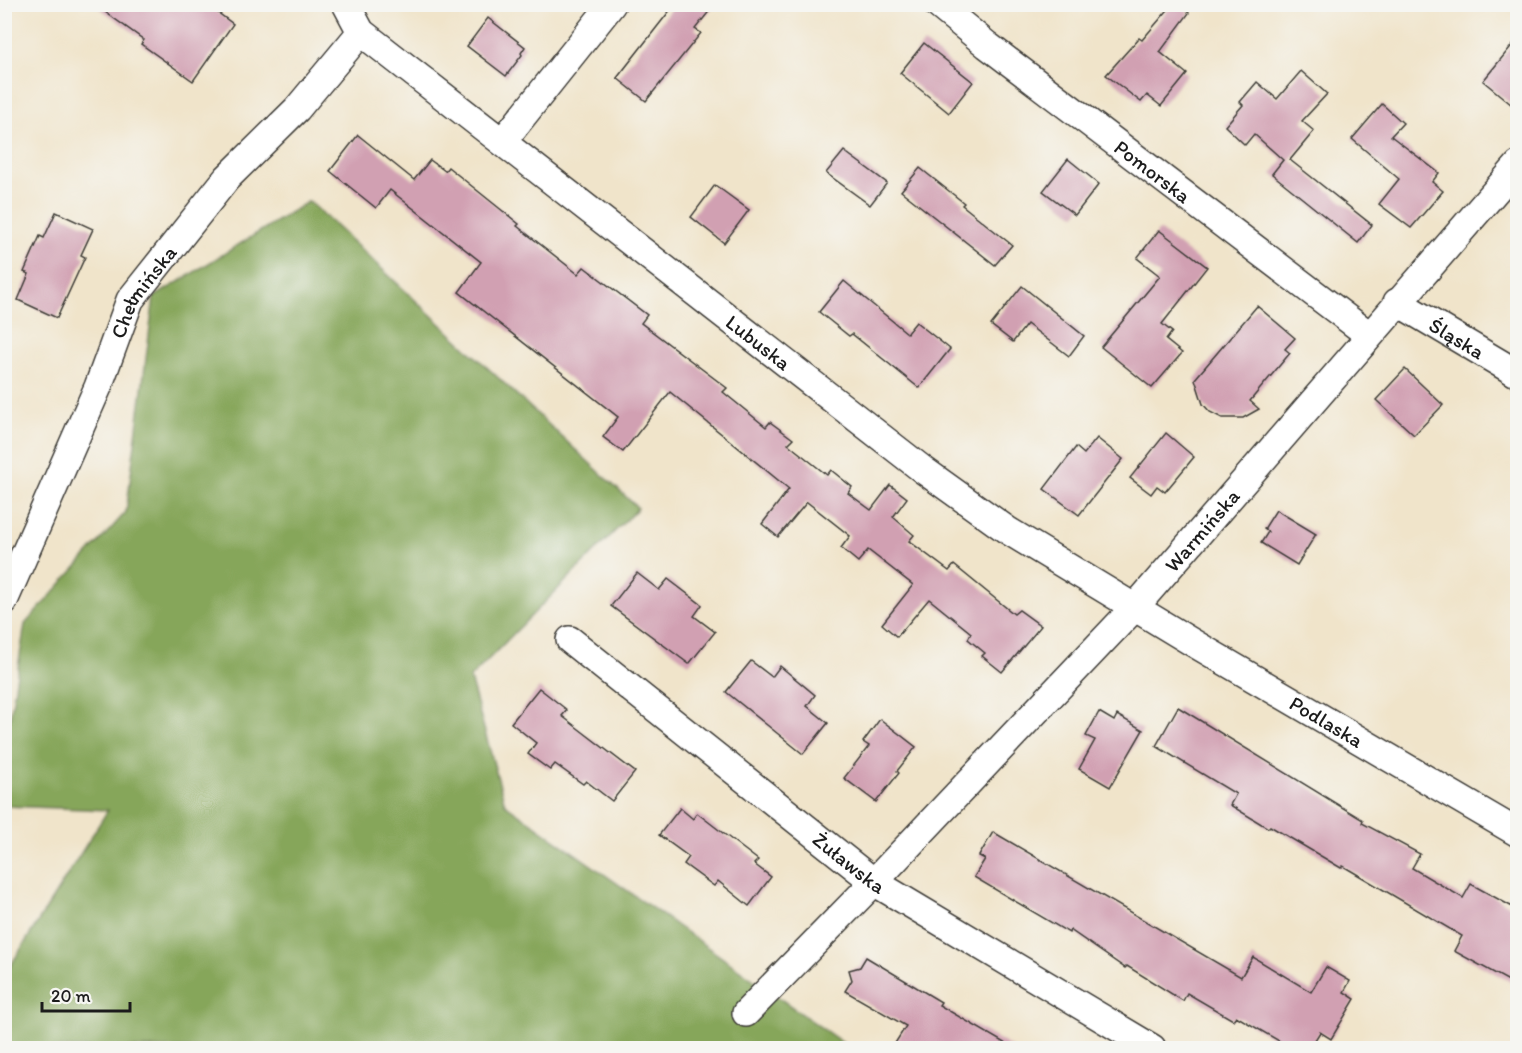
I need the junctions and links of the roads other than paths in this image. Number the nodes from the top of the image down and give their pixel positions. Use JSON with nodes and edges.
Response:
{"nodes":[{"id":1,"x":346,"y":4,"type":"edge"},
{"id":2,"x":612,"y":4,"type":"edge"},
{"id":3,"x":937,"y":4,"type":"edge"},
{"id":4,"x":361,"y":32,"type":"junction"},
{"id":5,"x":503,"y":141,"type":"junction"},
{"id":6,"x":1518,"y":165,"type":"edge"},
{"id":7,"x":1397,"y":302,"type":"junction"},
{"id":8,"x":1370,"y":334,"type":"junction"},
{"id":9,"x":1518,"y":374,"type":"edge"},
{"id":10,"x":4,"y":601,"type":"edge"},
{"id":11,"x":1135,"y":607,"type":"junction"},
{"id":12,"x":570,"y":640,"type":"dead end"},
{"id":13,"x":1518,"y":833,"type":"edge"},
{"id":14,"x":874,"y":882,"type":"junction"},
{"id":15,"x":746,"y":1013,"type":"dead end"},
{"id":16,"x":1152,"y":1048,"type":"edge"}],
"edges":[{"from":1,"to":4,"type":"street"},
{"from":2,"to":5,"type":"street"},
{"from":3,"to":8,"type":"street","name":"Pomorska"},
{"from":4,"to":5,"type":"street","name":"Lubuska"},
{"from":4,"to":10,"type":"street","name":"Chełmińska"},
{"from":5,"to":11,"type":"street","name":"Lubuska"},
{"from":6,"to":7,"type":"street","name":"Warmińska"},
{"from":7,"to":8,"type":"street","name":"Warmińska"},
{"from":7,"to":9,"type":"street","name":"Śląska"},
{"from":8,"to":11,"type":"street","name":"Warmińska"},
{"from":11,"to":13,"type":"street","name":"Podlaska"},
{"from":11,"to":14,"type":"street","name":"Warmińska"},
{"from":12,"to":14,"type":"street","name":"Żuławska"},
{"from":14,"to":15,"type":"street","name":"Warmińska"},
{"from":14,"to":16,"type":"street","name":"Żuławska"}]}
